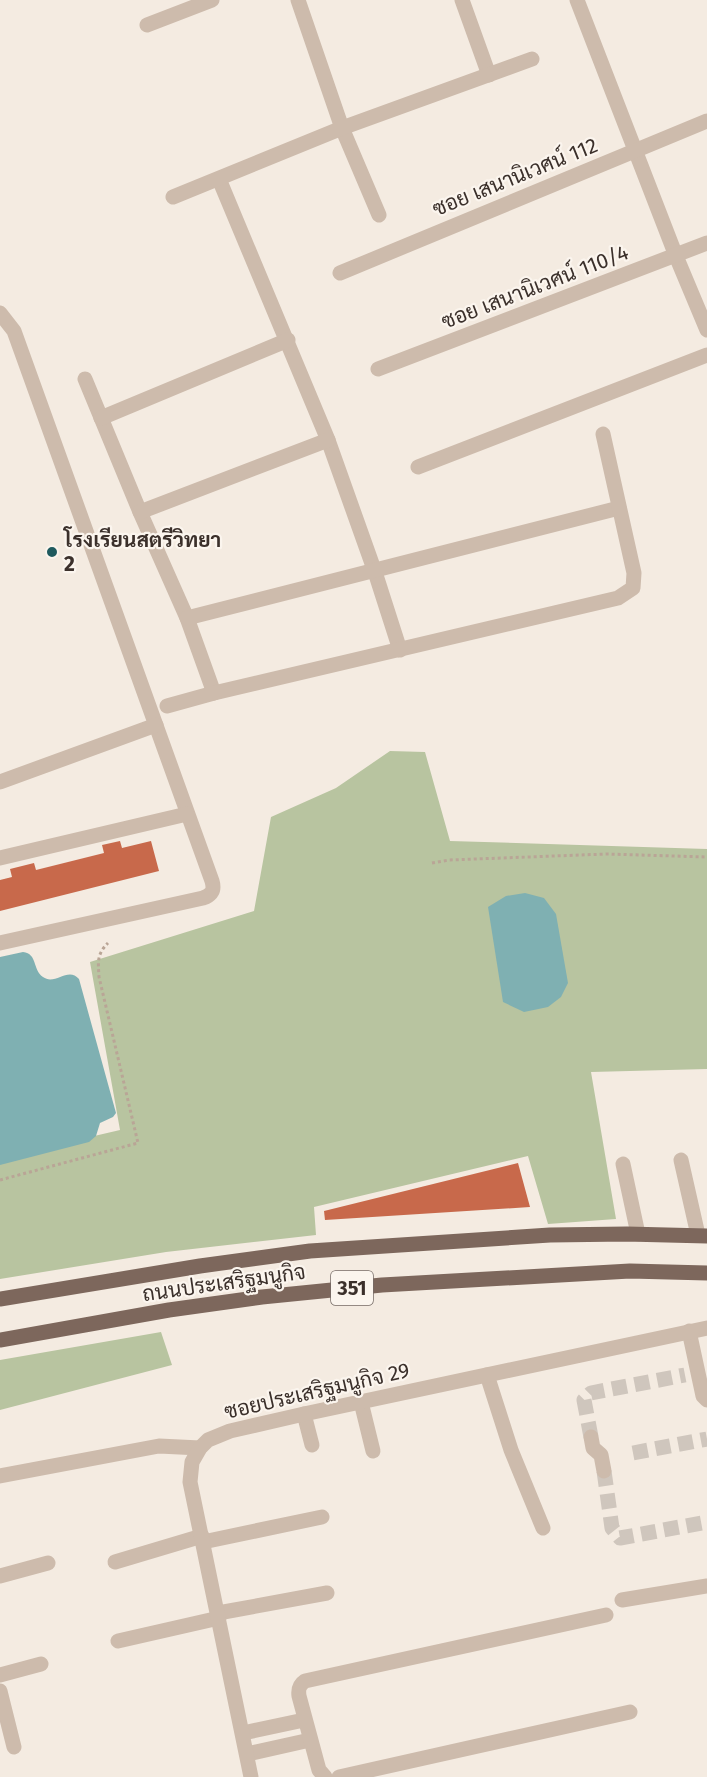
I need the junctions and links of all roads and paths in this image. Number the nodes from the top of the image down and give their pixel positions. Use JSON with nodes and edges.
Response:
{"nodes":[{"id":1,"x":212,"y":0,"type":"edge"},
{"id":2,"x":298,"y":0,"type":"edge"},
{"id":3,"x":462,"y":0,"type":"edge"},
{"id":4,"x":583,"y":2,"type":"edge"},
{"id":5,"x":147,"y":25,"type":"dead end"},
{"id":6,"x":532,"y":59,"type":"dead end"},
{"id":7,"x":489,"y":75,"type":"junction"},
{"id":8,"x":707,"y":121,"type":"edge"},
{"id":9,"x":342,"y":128,"type":"junction"},
{"id":10,"x":636,"y":150,"type":"junction"},
{"id":11,"x":219,"y":179,"type":"junction"},
{"id":12,"x":173,"y":197,"type":"dead end"},
{"id":13,"x":379,"y":215,"type":"dead end"},
{"id":14,"x":707,"y":243,"type":"edge"},
{"id":15,"x":676,"y":256,"type":"junction"},
{"id":16,"x":340,"y":273,"type":"dead end"},
{"id":17,"x":0,"y":313,"type":"edge"},
{"id":18,"x":707,"y":330,"type":"edge"},
{"id":19,"x":288,"y":340,"type":"junction"},
{"id":20,"x":707,"y":355,"type":"edge"},
{"id":21,"x":378,"y":369,"type":"dead end"},
{"id":22,"x":85,"y":379,"type":"dead end"},
{"id":23,"x":101,"y":418,"type":"junction"},
{"id":24,"x":603,"y":434,"type":"dead end"},
{"id":25,"x":328,"y":440,"type":"junction"},
{"id":26,"x":418,"y":467,"type":"dead end"},
{"id":27,"x":619,"y":508,"type":"junction"},
{"id":28,"x":140,"y":512,"type":"junction"},
{"id":29,"x":375,"y":572,"type":"junction"},
{"id":30,"x":187,"y":618,"type":"junction"},
{"id":31,"x":400,"y":650,"type":"junction"},
{"id":32,"x":213,"y":693,"type":"junction"},
{"id":33,"x":167,"y":706,"type":"dead end"},
{"id":34,"x":156,"y":725,"type":"junction"},
{"id":35,"x":0,"y":782,"type":"edge"},
{"id":36,"x":187,"y":814,"type":"junction"},
{"id":37,"x":707,"y":857,"type":"edge"},
{"id":38,"x":0,"y":858,"type":"edge"},
{"id":39,"x":432,"y":863,"type":"dead end"},
{"id":40,"x":0,"y":943,"type":"edge"},
{"id":41,"x":108,"y":943,"type":"dead end"},
{"id":42,"x":681,"y":1160,"type":"dead end"},
{"id":43,"x":623,"y":1164,"type":"dead end"},
{"id":44,"x":0,"y":1180,"type":"edge"},
{"id":45,"x":638,"y":1234,"type":"junction"},
{"id":46,"x":703,"y":1236,"type":"edge"},
{"id":47,"x":707,"y":1273,"type":"edge"},
{"id":48,"x":0,"y":1299,"type":"edge"},
{"id":49,"x":707,"y":1328,"type":"edge"},
{"id":50,"x":690,"y":1331,"type":"junction"},
{"id":51,"x":0,"y":1340,"type":"edge"},
{"id":52,"x":487,"y":1375,"type":"junction"},
{"id":53,"x":707,"y":1400,"type":"edge"},
{"id":54,"x":361,"y":1402,"type":"junction"},
{"id":55,"x":304,"y":1414,"type":"junction"},
{"id":56,"x":591,"y":1437,"type":"tunnel mouth"},
{"id":57,"x":312,"y":1445,"type":"dead end"},
{"id":58,"x":200,"y":1448,"type":"junction"},
{"id":59,"x":373,"y":1450,"type":"dead end"},
{"id":60,"x":604,"y":1471,"type":"tunnel mouth"},
{"id":61,"x":0,"y":1476,"type":"edge"},
{"id":62,"x":322,"y":1517,"type":"dead end"},
{"id":63,"x":543,"y":1528,"type":"dead end"},
{"id":64,"x":202,"y":1539,"type":"junction"},
{"id":65,"x":115,"y":1562,"type":"dead end"},
{"id":66,"x":48,"y":1563,"type":"dead end"},
{"id":67,"x":0,"y":1576,"type":"edge"},
{"id":68,"x":707,"y":1586,"type":"edge"},
{"id":69,"x":327,"y":1593,"type":"dead end"},
{"id":70,"x":622,"y":1600,"type":"dead end"},
{"id":71,"x":219,"y":1616,"type":"junction"},
{"id":72,"x":606,"y":1616,"type":"dead end"},
{"id":73,"x":118,"y":1641,"type":"dead end"},
{"id":74,"x":41,"y":1664,"type":"dead end"},
{"id":75,"x":0,"y":1675,"type":"edge"},
{"id":76,"x":0,"y":1691,"type":"edge"},
{"id":77,"x":630,"y":1712,"type":"dead end"},
{"id":78,"x":304,"y":1720,"type":"junction"},
{"id":79,"x":243,"y":1733,"type":"junction"},
{"id":80,"x":309,"y":1740,"type":"junction"},
{"id":81,"x":14,"y":1747,"type":"dead end"},
{"id":82,"x":247,"y":1754,"type":"junction"},
{"id":83,"x":251,"y":1777,"type":"edge"},
{"id":84,"x":324,"y":1777,"type":"edge"},
{"id":85,"x":339,"y":1777,"type":"edge"}],
"edges":[{"from":1,"to":5,"type":"street"},
{"from":2,"to":9,"type":"street"},
{"from":3,"to":7,"type":"street"},
{"from":4,"to":10,"type":"street"},
{"from":6,"to":7,"type":"street"},
{"from":7,"to":9,"type":"street"},
{"from":8,"to":10,"type":"street","name":"ซอย เสนานิเวศน์ 112"},
{"from":9,"to":11,"type":"street"},
{"from":9,"to":13,"type":"street"},
{"from":10,"to":15,"type":"street"},
{"from":10,"to":16,"type":"street","name":"ซอย เสนานิเวศน์ 112"},
{"from":11,"to":12,"type":"street"},
{"from":11,"to":19,"type":"street"},
{"from":14,"to":15,"type":"street","name":"ซอย เสนานิเวศน์ 110/4"},
{"from":15,"to":18,"type":"street"},
{"from":15,"to":21,"type":"street","name":"ซอย เสนานิเวศน์ 110/4"},
{"from":17,"to":34,"type":"street"},
{"from":19,"to":23,"type":"street"},
{"from":19,"to":25,"type":"street"},
{"from":20,"to":26,"type":"street"},
{"from":22,"to":23,"type":"street"},
{"from":23,"to":28,"type":"street"},
{"from":24,"to":27,"type":"street"},
{"from":25,"to":28,"type":"street"},
{"from":25,"to":29,"type":"street"},
{"from":27,"to":29,"type":"street"},
{"from":27,"to":31,"type":"street"},
{"from":28,"to":30,"type":"street"},
{"from":29,"to":30,"type":"street"},
{"from":29,"to":31,"type":"street"},
{"from":30,"to":32,"type":"street"},
{"from":31,"to":32,"type":"street"},
{"from":32,"to":33,"type":"street"},
{"from":34,"to":35,"type":"street"},
{"from":34,"to":36,"type":"street"},
{"from":36,"to":38,"type":"street"},
{"from":36,"to":40,"type":"street"},
{"from":37,"to":39,"type":"path"},
{"from":41,"to":44,"type":"path"},
{"from":42,"to":46,"type":"street"},
{"from":43,"to":45,"type":"street"},
{"from":45,"to":46,"type":"main road","name":"ถนนประเสริฐมนูกิจ","number":"351"},
{"from":45,"to":48,"type":"main road","name":"ถนนประเสริฐมนูกิจ","number":"351"},
{"from":47,"to":51,"type":"main road","name":"ถนนประเสริฐมนูกิจ","number":"351"},
{"from":49,"to":50,"type":"street","name":"ซอยประเสริฐมนูกิจ 29"},
{"from":50,"to":52,"type":"street","name":"ซอยประเสริฐมนูกิจ 29"},
{"from":50,"to":53,"type":"street"},
{"from":52,"to":54,"type":"street","name":"ซอยประเสริฐมนูกิจ 29"},
{"from":52,"to":63,"type":"street"},
{"from":54,"to":55,"type":"street","name":"ซอยประเสริฐมนูกิจ 29"},
{"from":54,"to":59,"type":"street"},
{"from":55,"to":57,"type":"street"},
{"from":55,"to":58,"type":"street","name":"ซอยประเสริฐมนูกิจ 29"},
{"from":56,"to":60,"type":"street"},
{"from":58,"to":61,"type":"street"},
{"from":58,"to":64,"type":"street"},
{"from":62,"to":64,"type":"street"},
{"from":64,"to":65,"type":"street"},
{"from":64,"to":71,"type":"street"},
{"from":66,"to":67,"type":"street"},
{"from":68,"to":70,"type":"street"},
{"from":69,"to":71,"type":"street"},
{"from":71,"to":73,"type":"street"},
{"from":71,"to":79,"type":"street"},
{"from":72,"to":78,"type":"street"},
{"from":74,"to":75,"type":"street"},
{"from":76,"to":81,"type":"street"},
{"from":77,"to":85,"type":"street"},
{"from":78,"to":79,"type":"street"},
{"from":78,"to":80,"type":"street"},
{"from":79,"to":82,"type":"street"},
{"from":80,"to":82,"type":"street"},
{"from":80,"to":84,"type":"street"},
{"from":82,"to":83,"type":"street"}]}
